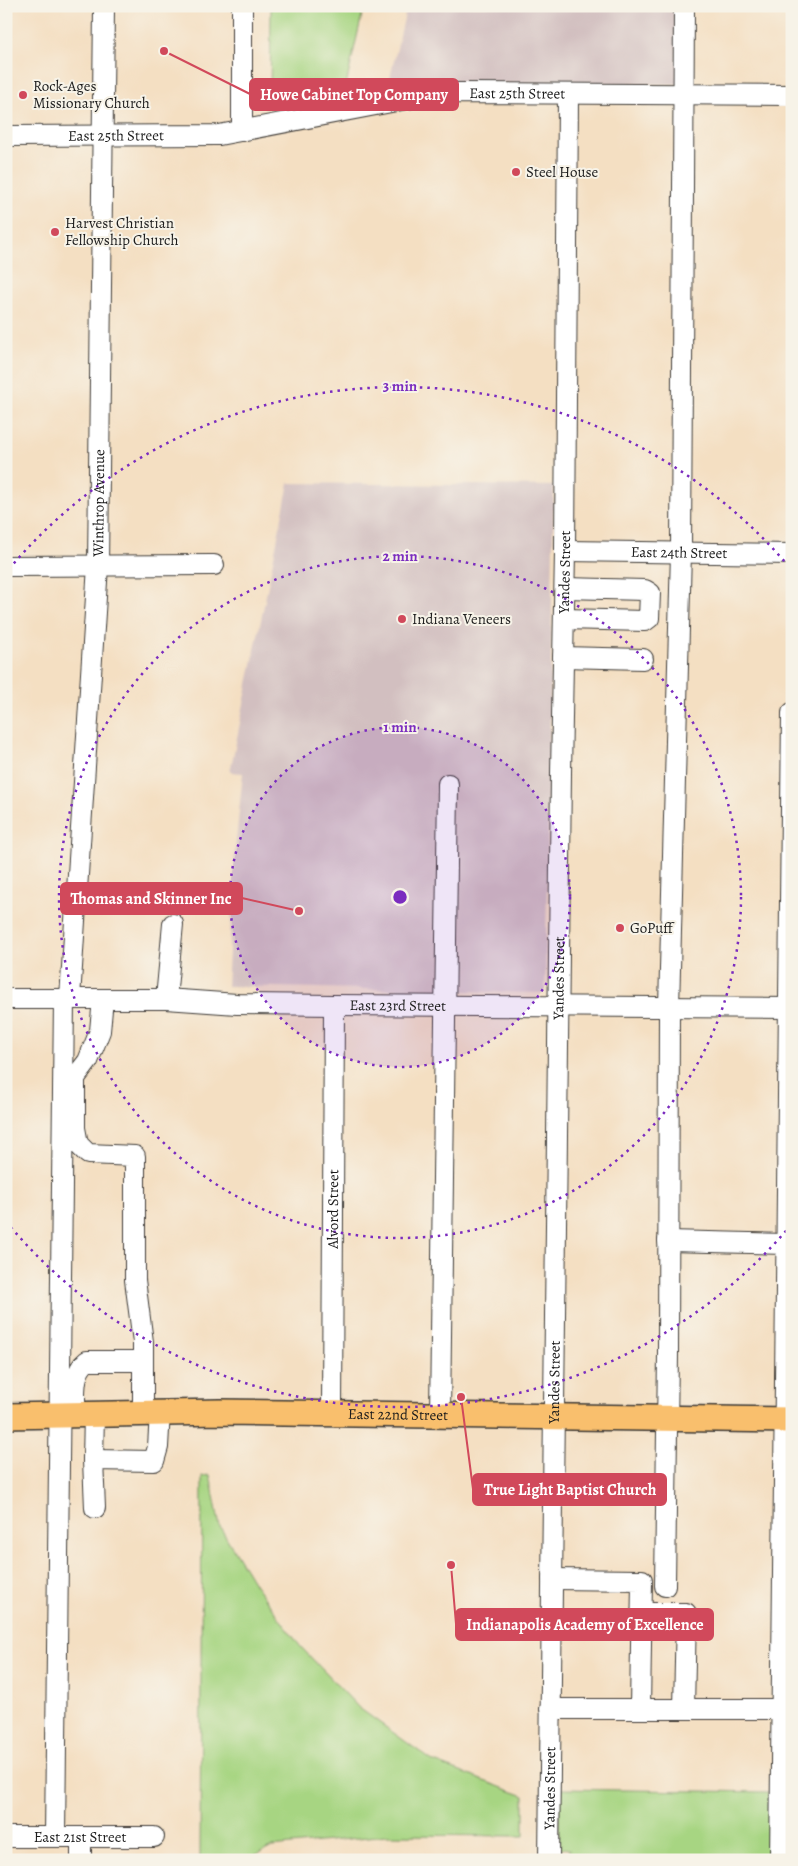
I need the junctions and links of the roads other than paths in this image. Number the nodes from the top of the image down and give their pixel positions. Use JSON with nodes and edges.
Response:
{"nodes":[{"id":1,"x":104,"y":6,"type":"edge"},
{"id":2,"x":242,"y":6,"type":"edge"},
{"id":3,"x":684,"y":6,"type":"edge"},
{"id":4,"x":568,"y":95,"type":"junction"},
{"id":5,"x":683,"y":95,"type":"junction"},
{"id":6,"x":792,"y":95,"type":"edge"},
{"id":7,"x":242,"y":131,"type":"junction"},
{"id":8,"x":6,"y":136,"type":"edge"},
{"id":9,"x":104,"y":136,"type":"junction"},
{"id":10,"x":565,"y":551,"type":"junction"},
{"id":11,"x":681,"y":552,"type":"junction"},
{"id":12,"x":792,"y":554,"type":"edge"},
{"id":13,"x":214,"y":565,"type":"dead end"},
{"id":14,"x":6,"y":566,"type":"edge"},
{"id":15,"x":98,"y":566,"type":"junction"},
{"id":16,"x":565,"y":588,"type":"junction"},
{"id":17,"x":564,"y":619,"type":"junction"},
{"id":18,"x":563,"y":657,"type":"junction"},
{"id":19,"x":643,"y":659,"type":"dead end"},
{"id":20,"x":792,"y":713,"type":"edge"},
{"id":21,"x":448,"y":784,"type":"dead end"},
{"id":22,"x":173,"y":924,"type":"dead end"},
{"id":23,"x":67,"y":998,"type":"junction"},
{"id":24,"x":103,"y":998,"type":"junction"},
{"id":25,"x":6,"y":999,"type":"edge"},
{"id":26,"x":166,"y":999,"type":"junction"},
{"id":27,"x":334,"y":1005,"type":"junction"},
{"id":28,"x":444,"y":1005,"type":"junction"},
{"id":29,"x":558,"y":1005,"type":"junction"},
{"id":30,"x":669,"y":1007,"type":"junction"},
{"id":31,"x":790,"y":1008,"type":"edge"},
{"id":32,"x":789,"y":1146,"type":"edge"},
{"id":33,"x":668,"y":1242,"type":"junction"},
{"id":34,"x":788,"y":1249,"type":"edge"},
{"id":35,"x":143,"y":1361,"type":"junction"},
{"id":36,"x":152,"y":1412,"type":"junction"},
{"id":37,"x":332,"y":1413,"type":"junction"},
{"id":38,"x":76,"y":1415,"type":"junction"},
{"id":39,"x":440,"y":1415,"type":"junction"},
{"id":40,"x":6,"y":1416,"type":"edge"},
{"id":41,"x":553,"y":1417,"type":"junction"},
{"id":42,"x":667,"y":1419,"type":"junction"},
{"id":43,"x":788,"y":1420,"type":"edge"},
{"id":44,"x":94,"y":1460,"type":"junction"},
{"id":45,"x":95,"y":1508,"type":"dead end"},
{"id":46,"x":552,"y":1579,"type":"junction"},
{"id":47,"x":642,"y":1580,"type":"junction"},
{"id":48,"x":641,"y":1613,"type":"junction"},
{"id":49,"x":550,"y":1709,"type":"junction"},
{"id":50,"x":640,"y":1709,"type":"junction"},
{"id":51,"x":684,"y":1709,"type":"junction"},
{"id":52,"x":781,"y":1709,"type":"junction"},
{"id":53,"x":786,"y":1789,"type":"edge"},
{"id":54,"x":6,"y":1837,"type":"edge"},
{"id":55,"x":55,"y":1837,"type":"junction"},
{"id":56,"x":81,"y":1837,"type":"junction"},
{"id":57,"x":154,"y":1838,"type":"dead end"},
{"id":58,"x":81,"y":1860,"type":"edge"},
{"id":59,"x":549,"y":1860,"type":"edge"},
{"id":60,"x":780,"y":1860,"type":"edge"}],
"edges":[{"from":1,"to":9,"type":"street","name":"Winthrop Avenue"},
{"from":2,"to":7,"type":"street"},
{"from":3,"to":5,"type":"street"},
{"from":4,"to":5,"type":"street","name":"East 25th Street"},
{"from":4,"to":7,"type":"street","name":"East 25th Street"},
{"from":4,"to":10,"type":"street","name":"Yandes Street"},
{"from":5,"to":6,"type":"street","name":"East 25th Street"},
{"from":5,"to":11,"type":"street"},
{"from":7,"to":9,"type":"street","name":"East 25th Street"},
{"from":8,"to":9,"type":"street","name":"East 25th Street"},
{"from":9,"to":15,"type":"street","name":"Winthrop Avenue"},
{"from":10,"to":11,"type":"street","name":"East 24th Street"},
{"from":10,"to":16,"type":"street","name":"Yandes Street"},
{"from":11,"to":12,"type":"street","name":"East 24th Street"},
{"from":11,"to":30,"type":"street"},
{"from":13,"to":15,"type":"street"},
{"from":14,"to":15,"type":"street"},
{"from":15,"to":23,"type":"street","name":"Winthrop Avenue"},
{"from":16,"to":17,"type":"street","name":"Yandes Street"},
{"from":16,"to":17,"type":"street"},
{"from":17,"to":18,"type":"street","name":"Yandes Street"},
{"from":18,"to":19,"type":"street"},
{"from":18,"to":29,"type":"street","name":"Yandes Street"},
{"from":20,"to":31,"type":"street"},
{"from":21,"to":28,"type":"street"},
{"from":22,"to":26,"type":"street"},
{"from":23,"to":24,"type":"street","name":"East 23rd Street"},
{"from":23,"to":25,"type":"street","name":"East 23rd Street"},
{"from":23,"to":38,"type":"street","name":"Winthrop Avenue"},
{"from":24,"to":26,"type":"street","name":"East 23rd Street"},
{"from":24,"to":35,"type":"street"},
{"from":26,"to":27,"type":"street","name":"East 23rd Street"},
{"from":27,"to":28,"type":"street","name":"East 23rd Street"},
{"from":27,"to":37,"type":"street","name":"Alvord Street"},
{"from":28,"to":29,"type":"street","name":"East 23rd Street"},
{"from":28,"to":39,"type":"street"},
{"from":29,"to":30,"type":"street","name":"East 23rd Street"},
{"from":29,"to":41,"type":"street","name":"Yandes Street"},
{"from":30,"to":31,"type":"street","name":"East 23rd Street"},
{"from":30,"to":33,"type":"street"},
{"from":31,"to":32,"type":"street"},
{"from":32,"to":34,"type":"street"},
{"from":33,"to":34,"type":"street"},
{"from":33,"to":42,"type":"street"},
{"from":34,"to":43,"type":"street"},
{"from":35,"to":36,"type":"street"},
{"from":35,"to":38,"type":"street"},
{"from":36,"to":37,"type":"main road","name":"East 22nd Street"},
{"from":36,"to":38,"type":"main road","name":"East 22nd Street"},
{"from":36,"to":44,"type":"street"},
{"from":37,"to":39,"type":"main road","name":"East 22nd Street"},
{"from":38,"to":40,"type":"main road","name":"East 22nd Street"},
{"from":38,"to":44,"type":"street"},
{"from":38,"to":55,"type":"street"},
{"from":39,"to":41,"type":"main road","name":"East 22nd Street"},
{"from":41,"to":42,"type":"main road","name":"East 22nd Street"},
{"from":41,"to":46,"type":"street","name":"Yandes Street"},
{"from":42,"to":43,"type":"main road","name":"East 22nd Street"},
{"from":42,"to":47,"type":"street"},
{"from":43,"to":52,"type":"street"},
{"from":44,"to":45,"type":"street"},
{"from":46,"to":47,"type":"street"},
{"from":46,"to":49,"type":"street","name":"Yandes Street"},
{"from":47,"to":48,"type":"street"},
{"from":48,"to":50,"type":"street"},
{"from":48,"to":51,"type":"street"},
{"from":49,"to":50,"type":"street"},
{"from":49,"to":59,"type":"street","name":"Yandes Street"},
{"from":50,"to":51,"type":"street"},
{"from":51,"to":52,"type":"street"},
{"from":52,"to":53,"type":"street"},
{"from":53,"to":60,"type":"street"},
{"from":54,"to":55,"type":"street","name":"East 21st Street"},
{"from":55,"to":56,"type":"street","name":"East 21st Street"},
{"from":56,"to":57,"type":"street","name":"East 21st Street"},
{"from":56,"to":58,"type":"street"}]}
